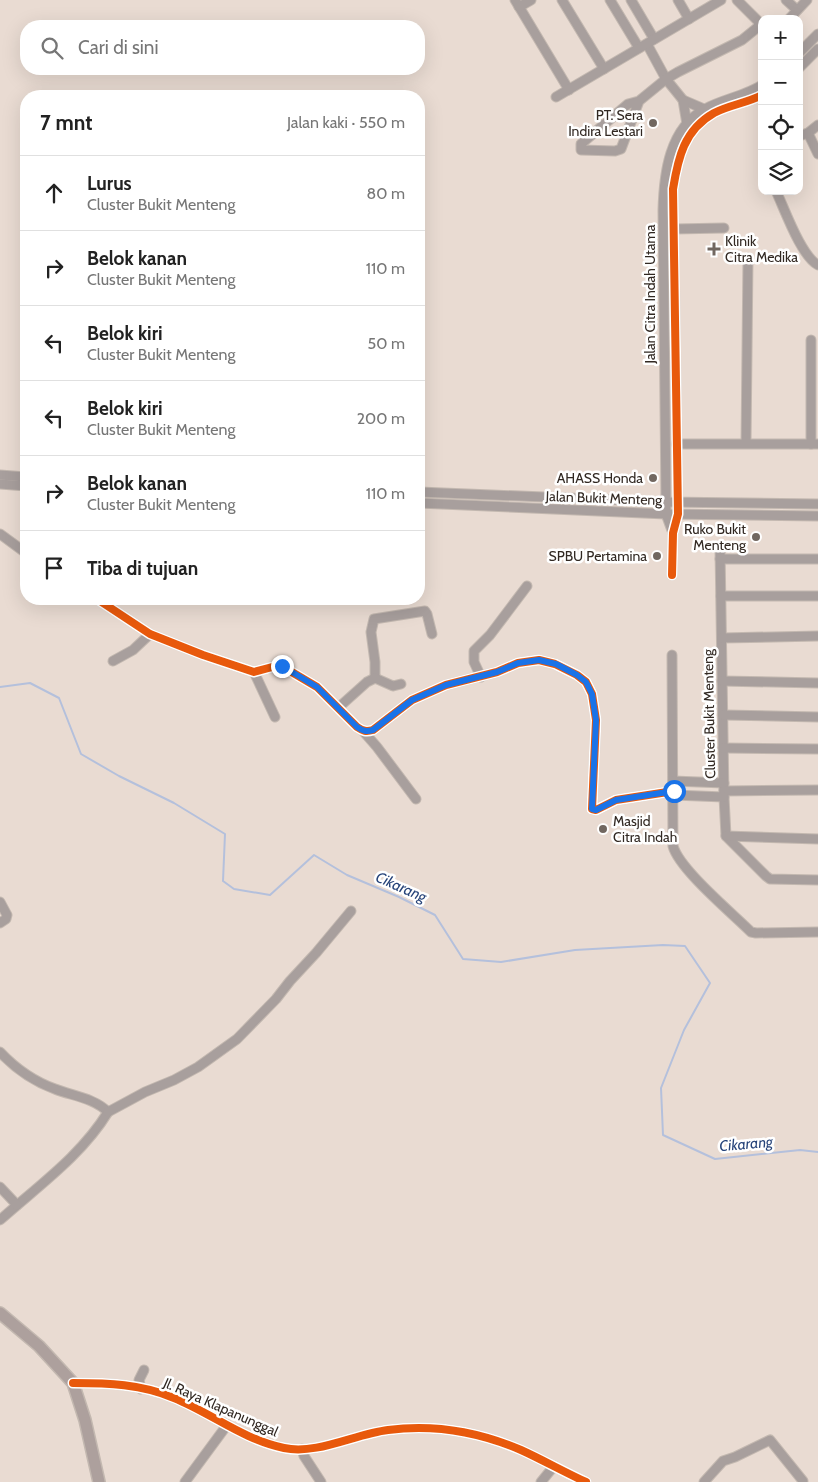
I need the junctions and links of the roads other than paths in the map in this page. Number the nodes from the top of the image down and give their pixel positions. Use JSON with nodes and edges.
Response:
{"nodes":[{"id":1,"x":531,"y":0,"type":"edge"},
{"id":2,"x":562,"y":0,"type":"edge"},
{"id":3,"x":610,"y":0,"type":"edge"},
{"id":4,"x":630,"y":0,"type":"edge"},
{"id":5,"x":678,"y":0,"type":"edge"},
{"id":6,"x":721,"y":0,"type":"edge"},
{"id":7,"x":736,"y":0,"type":"edge"},
{"id":8,"x":786,"y":0,"type":"edge"},
{"id":9,"x":806,"y":0,"type":"edge"},
{"id":10,"x":517,"y":4,"type":"edge"},
{"id":11,"x":797,"y":10,"type":"junction"},
{"id":12,"x":793,"y":15,"type":"edge"},
{"id":13,"x":689,"y":19,"type":"junction"},
{"id":14,"x":818,"y":34,"type":"edge"},
{"id":15,"x":647,"y":44,"type":"junction"},
{"id":16,"x":803,"y":49,"type":"edge"},
{"id":17,"x":818,"y":49,"type":"edge"},
{"id":18,"x":803,"y":64,"type":"edge"},
{"id":19,"x":604,"y":69,"type":"junction"},
{"id":20,"x":666,"y":79,"type":"junction"},
{"id":21,"x":758,"y":88,"type":"edge"},
{"id":22,"x":569,"y":90,"type":"junction"},
{"id":23,"x":556,"y":97,"type":"dead end"},
{"id":24,"x":758,"y":97,"type":"edge"},
{"id":25,"x":683,"y":100,"type":"junction"},
{"id":26,"x":639,"y":101,"type":"junction"},
{"id":27,"x":704,"y":109,"type":"junction"},
{"id":28,"x":686,"y":124,"type":"junction"},
{"id":29,"x":818,"y":125,"type":"edge"},
{"id":30,"x":803,"y":134,"type":"edge"},
{"id":31,"x":818,"y":152,"type":"edge"},
{"id":32,"x":668,"y":188,"type":"junction"},
{"id":33,"x":778,"y":195,"type":"edge"},
{"id":34,"x":724,"y":228,"type":"dead end"},
{"id":35,"x":674,"y":229,"type":"junction"},
{"id":36,"x":748,"y":258,"type":"dead end"},
{"id":37,"x":818,"y":265,"type":"edge"},
{"id":38,"x":811,"y":340,"type":"dead end"},
{"id":39,"x":746,"y":443,"type":"junction"},
{"id":40,"x":676,"y":444,"type":"junction"},
{"id":41,"x":815,"y":444,"type":"edge"},
{"id":42,"x":0,"y":475,"type":"edge"},
{"id":43,"x":20,"y":477,"type":"edge"},
{"id":44,"x":0,"y":484,"type":"edge"},
{"id":45,"x":20,"y":486,"type":"edge"},
{"id":46,"x":425,"y":492,"type":"edge"},
{"id":47,"x":666,"y":502,"type":"junction"},
{"id":48,"x":678,"y":502,"type":"junction"},
{"id":49,"x":425,"y":503,"type":"edge"},
{"id":50,"x":818,"y":504,"type":"edge"},
{"id":51,"x":666,"y":514,"type":"junction"},
{"id":52,"x":678,"y":514,"type":"junction"},
{"id":53,"x":818,"y":516,"type":"edge"},
{"id":54,"x":673,"y":533,"type":"junction"},
{"id":55,"x":0,"y":534,"type":"edge"},
{"id":56,"x":20,"y":549,"type":"edge"},
{"id":57,"x":720,"y":549,"type":"dead end"},
{"id":58,"x":818,"y":559,"type":"edge"},
{"id":59,"x":720,"y":560,"type":"junction"},
{"id":60,"x":672,"y":575,"type":"dead end"},
{"id":61,"x":527,"y":586,"type":"dead end"},
{"id":62,"x":721,"y":596,"type":"junction"},
{"id":63,"x":818,"y":596,"type":"edge"},
{"id":64,"x":106,"y":605,"type":"edge"},
{"id":65,"x":150,"y":634,"type":"junction"},
{"id":66,"x":432,"y":634,"type":"dead end"},
{"id":67,"x":818,"y":636,"type":"edge"},
{"id":68,"x":722,"y":638,"type":"junction"},
{"id":69,"x":672,"y":655,"type":"dead end"},
{"id":70,"x":114,"y":661,"type":"dead end"},
{"id":71,"x":254,"y":672,"type":"junction"},
{"id":72,"x":481,"y":677,"type":"junction"},
{"id":73,"x":375,"y":678,"type":"junction"},
{"id":74,"x":722,"y":681,"type":"junction"},
{"id":75,"x":818,"y":683,"type":"edge"},
{"id":76,"x":402,"y":684,"type":"dead end"},
{"id":77,"x":338,"y":708,"type":"junction"},
{"id":78,"x":723,"y":715,"type":"junction"},
{"id":79,"x":275,"y":717,"type":"dead end"},
{"id":80,"x":818,"y":717,"type":"edge"},
{"id":81,"x":362,"y":731,"type":"junction"},
{"id":82,"x":724,"y":748,"type":"junction"},
{"id":83,"x":818,"y":749,"type":"edge"},
{"id":84,"x":674,"y":789,"type":"junction"},
{"id":85,"x":724,"y":790,"type":"junction"},
{"id":86,"x":818,"y":790,"type":"edge"},
{"id":87,"x":416,"y":799,"type":"dead end"},
{"id":88,"x":726,"y":836,"type":"junction"},
{"id":89,"x":818,"y":839,"type":"edge"},
{"id":90,"x":818,"y":880,"type":"edge"},
{"id":91,"x":0,"y":902,"type":"edge"},
{"id":92,"x":351,"y":911,"type":"dead end"},
{"id":93,"x":0,"y":923,"type":"edge"},
{"id":94,"x":818,"y":932,"type":"edge"},
{"id":95,"x":0,"y":1052,"type":"edge"},
{"id":96,"x":108,"y":1112,"type":"junction"},
{"id":97,"x":0,"y":1187,"type":"edge"},
{"id":98,"x":17,"y":1205,"type":"junction"},
{"id":99,"x":0,"y":1220,"type":"edge"},
{"id":100,"x":0,"y":1313,"type":"edge"},
{"id":101,"x":144,"y":1370,"type":"dead end"},
{"id":102,"x":73,"y":1383,"type":"junction"},
{"id":103,"x":141,"y":1389,"type":"junction"},
{"id":104,"x":227,"y":1425,"type":"junction"},
{"id":105,"x":302,"y":1450,"type":"junction"},
{"id":106,"x":554,"y":1466,"type":"junction"},
{"id":107,"x":802,"y":1481,"type":"dead end"},
{"id":108,"x":99,"y":1482,"type":"edge"},
{"id":109,"x":186,"y":1482,"type":"edge"},
{"id":110,"x":321,"y":1482,"type":"edge"},
{"id":111,"x":541,"y":1482,"type":"edge"},
{"id":112,"x":586,"y":1482,"type":"edge"},
{"id":113,"x":704,"y":1482,"type":"edge"}],
"edges":[{"from":1,"to":10,"type":"street"},
{"from":2,"to":19,"type":"street"},
{"from":3,"to":15,"type":"street"},
{"from":4,"to":15,"type":"street"},
{"from":5,"to":13,"type":"street"},
{"from":6,"to":13,"type":"street"},
{"from":7,"to":20,"type":"street"},
{"from":8,"to":11,"type":"street"},
{"from":9,"to":11,"type":"street"},
{"from":10,"to":22,"type":"street"},
{"from":11,"to":12,"type":"street"},
{"from":13,"to":15,"type":"street"},
{"from":14,"to":16,"type":"street"},
{"from":15,"to":19,"type":"street"},
{"from":15,"to":20,"type":"street"},
{"from":17,"to":18,"type":"street"},
{"from":19,"to":22,"type":"street"},
{"from":20,"to":25,"type":"street"},
{"from":20,"to":26,"type":"street"},
{"from":21,"to":27,"type":"street","name":"Jalan Citra Indah Utama"},
{"from":22,"to":23,"type":"street"},
{"from":24,"to":32,"type":"street"},
{"from":25,"to":27,"type":"street"},
{"from":25,"to":28,"type":"street"},
{"from":26,"to":26,"type":"street"},
{"from":27,"to":28,"type":"street","name":"Jalan Citra Indah Utama"},
{"from":28,"to":32,"type":"street","name":"Jalan Citra Indah Utama"},
{"from":29,"to":30,"type":"street"},
{"from":30,"to":31,"type":"street"},
{"from":32,"to":35,"type":"street"},
{"from":32,"to":47,"type":"street","name":"Jalan Citra Indah Utama"},
{"from":33,"to":37,"type":"street"},
{"from":34,"to":35,"type":"street"},
{"from":35,"to":40,"type":"street"},
{"from":36,"to":39,"type":"street"},
{"from":38,"to":41,"type":"street"},
{"from":39,"to":40,"type":"street"},
{"from":39,"to":41,"type":"street"},
{"from":40,"to":48,"type":"street"},
{"from":42,"to":43,"type":"street"},
{"from":44,"to":45,"type":"street"},
{"from":46,"to":47,"type":"street","name":"Jalan Bukit Menteng"},
{"from":47,"to":48,"type":"street","name":"Jalan Bukit Menteng"},
{"from":47,"to":51,"type":"street","name":"Jalan Citra Indah Utama"},
{"from":48,"to":50,"type":"street","name":"Jalan Bukit Menteng"},
{"from":48,"to":52,"type":"street"},
{"from":49,"to":51,"type":"street","name":"Jalan Bukit Menteng"},
{"from":51,"to":52,"type":"street","name":"Jalan Bukit Menteng"},
{"from":51,"to":54,"type":"street","name":"Jalan Citra Indah Utama"},
{"from":52,"to":53,"type":"street","name":"Jalan Bukit Menteng"},
{"from":52,"to":54,"type":"street"},
{"from":54,"to":60,"type":"street"},
{"from":55,"to":56,"type":"street"},
{"from":57,"to":59,"type":"street","name":"Cluster Bukit Menteng"},
{"from":58,"to":59,"type":"street"},
{"from":59,"to":62,"type":"street","name":"Cluster Bukit Menteng"},
{"from":61,"to":72,"type":"street"},
{"from":62,"to":63,"type":"street"},
{"from":62,"to":68,"type":"street","name":"Cluster Bukit Menteng"},
{"from":64,"to":65,"type":"street"},
{"from":65,"to":70,"type":"street"},
{"from":65,"to":71,"type":"street"},
{"from":66,"to":73,"type":"street"},
{"from":67,"to":68,"type":"street","name":"Cluster Bukit Menteng"},
{"from":68,"to":74,"type":"street","name":"Cluster Bukit Menteng"},
{"from":69,"to":84,"type":"street"},
{"from":71,"to":77,"type":"street"},
{"from":71,"to":79,"type":"street"},
{"from":72,"to":81,"type":"street"},
{"from":72,"to":84,"type":"street"},
{"from":73,"to":76,"type":"street"},
{"from":73,"to":77,"type":"street"},
{"from":74,"to":75,"type":"street"},
{"from":74,"to":78,"type":"street","name":"Cluster Bukit Menteng"},
{"from":77,"to":81,"type":"street"},
{"from":78,"to":80,"type":"street"},
{"from":78,"to":82,"type":"street","name":"Cluster Bukit Menteng"},
{"from":81,"to":87,"type":"street"},
{"from":82,"to":83,"type":"street"},
{"from":82,"to":85,"type":"street","name":"Cluster Bukit Menteng"},
{"from":84,"to":85,"type":"street"},
{"from":84,"to":85,"type":"street"},
{"from":84,"to":94,"type":"street"},
{"from":85,"to":86,"type":"street","name":"Cluster Bukit Menteng"},
{"from":85,"to":88,"type":"street","name":"Cluster Bukit Menteng"},
{"from":88,"to":89,"type":"street"},
{"from":88,"to":90,"type":"street"},
{"from":91,"to":93,"type":"street"},
{"from":92,"to":96,"type":"street"},
{"from":95,"to":96,"type":"street"},
{"from":96,"to":98,"type":"street"},
{"from":97,"to":98,"type":"street"},
{"from":98,"to":99,"type":"street"},
{"from":100,"to":102,"type":"main road"},
{"from":101,"to":103,"type":"street"},
{"from":102,"to":103,"type":"street","name":"Jl. Raya Klapanunggal"},
{"from":102,"to":108,"type":"main road"},
{"from":103,"to":104,"type":"street","name":"Jl. Raya Klapanunggal"},
{"from":104,"to":105,"type":"street","name":"Jl. Raya Klapanunggal"},
{"from":104,"to":109,"type":"street"},
{"from":105,"to":106,"type":"street","name":"Jl. Raya Klapanunggal"},
{"from":105,"to":110,"type":"street"},
{"from":106,"to":111,"type":"street"},
{"from":106,"to":112,"type":"street","name":"Jl. Raya Klapanunggal"},
{"from":107,"to":113,"type":"street"}]}
